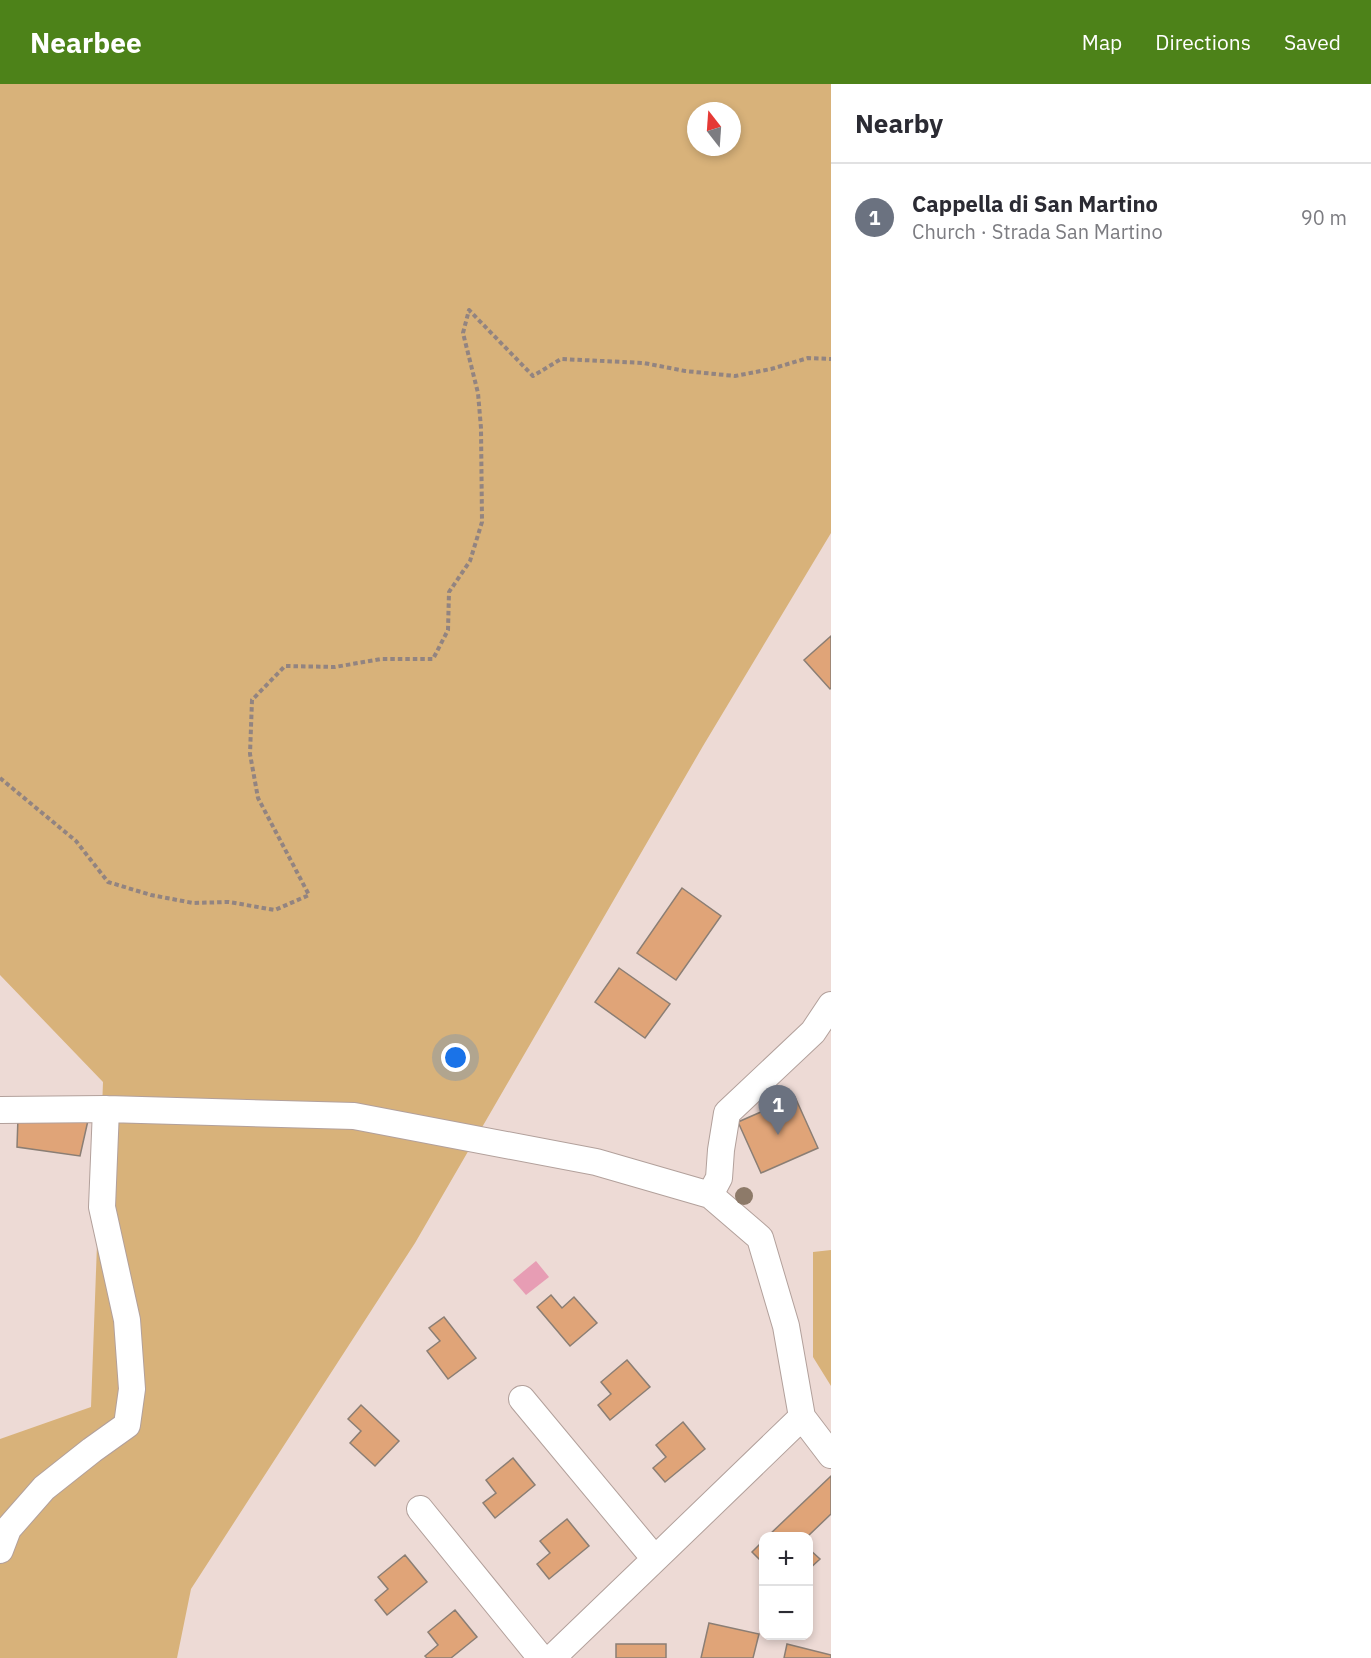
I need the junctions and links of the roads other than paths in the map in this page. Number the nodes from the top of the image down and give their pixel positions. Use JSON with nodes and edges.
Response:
{"nodes":[{"id":1,"x":831,"y":1005,"type":"edge"},
{"id":2,"x":106,"y":1108,"type":"junction"},
{"id":3,"x":0,"y":1110,"type":"edge"},
{"id":4,"x":710,"y":1195,"type":"junction"},
{"id":5,"x":522,"y":1399,"type":"dead end"},
{"id":6,"x":802,"y":1418,"type":"junction"},
{"id":7,"x":831,"y":1455,"type":"edge"},
{"id":8,"x":420,"y":1509,"type":"dead end"},
{"id":9,"x":0,"y":1550,"type":"edge"},
{"id":10,"x":655,"y":1559,"type":"junction"},
{"id":11,"x":542,"y":1658,"type":"edge"},
{"id":12,"x":552,"y":1658,"type":"edge"}],
"edges":[{"from":1,"to":4,"type":"street"},
{"from":2,"to":3,"type":"street"},
{"from":2,"to":4,"type":"street"},
{"from":2,"to":9,"type":"street"},
{"from":4,"to":6,"type":"street"},
{"from":5,"to":10,"type":"street"},
{"from":6,"to":7,"type":"street"},
{"from":6,"to":10,"type":"street"},
{"from":8,"to":11,"type":"street"},
{"from":10,"to":12,"type":"street"}]}
